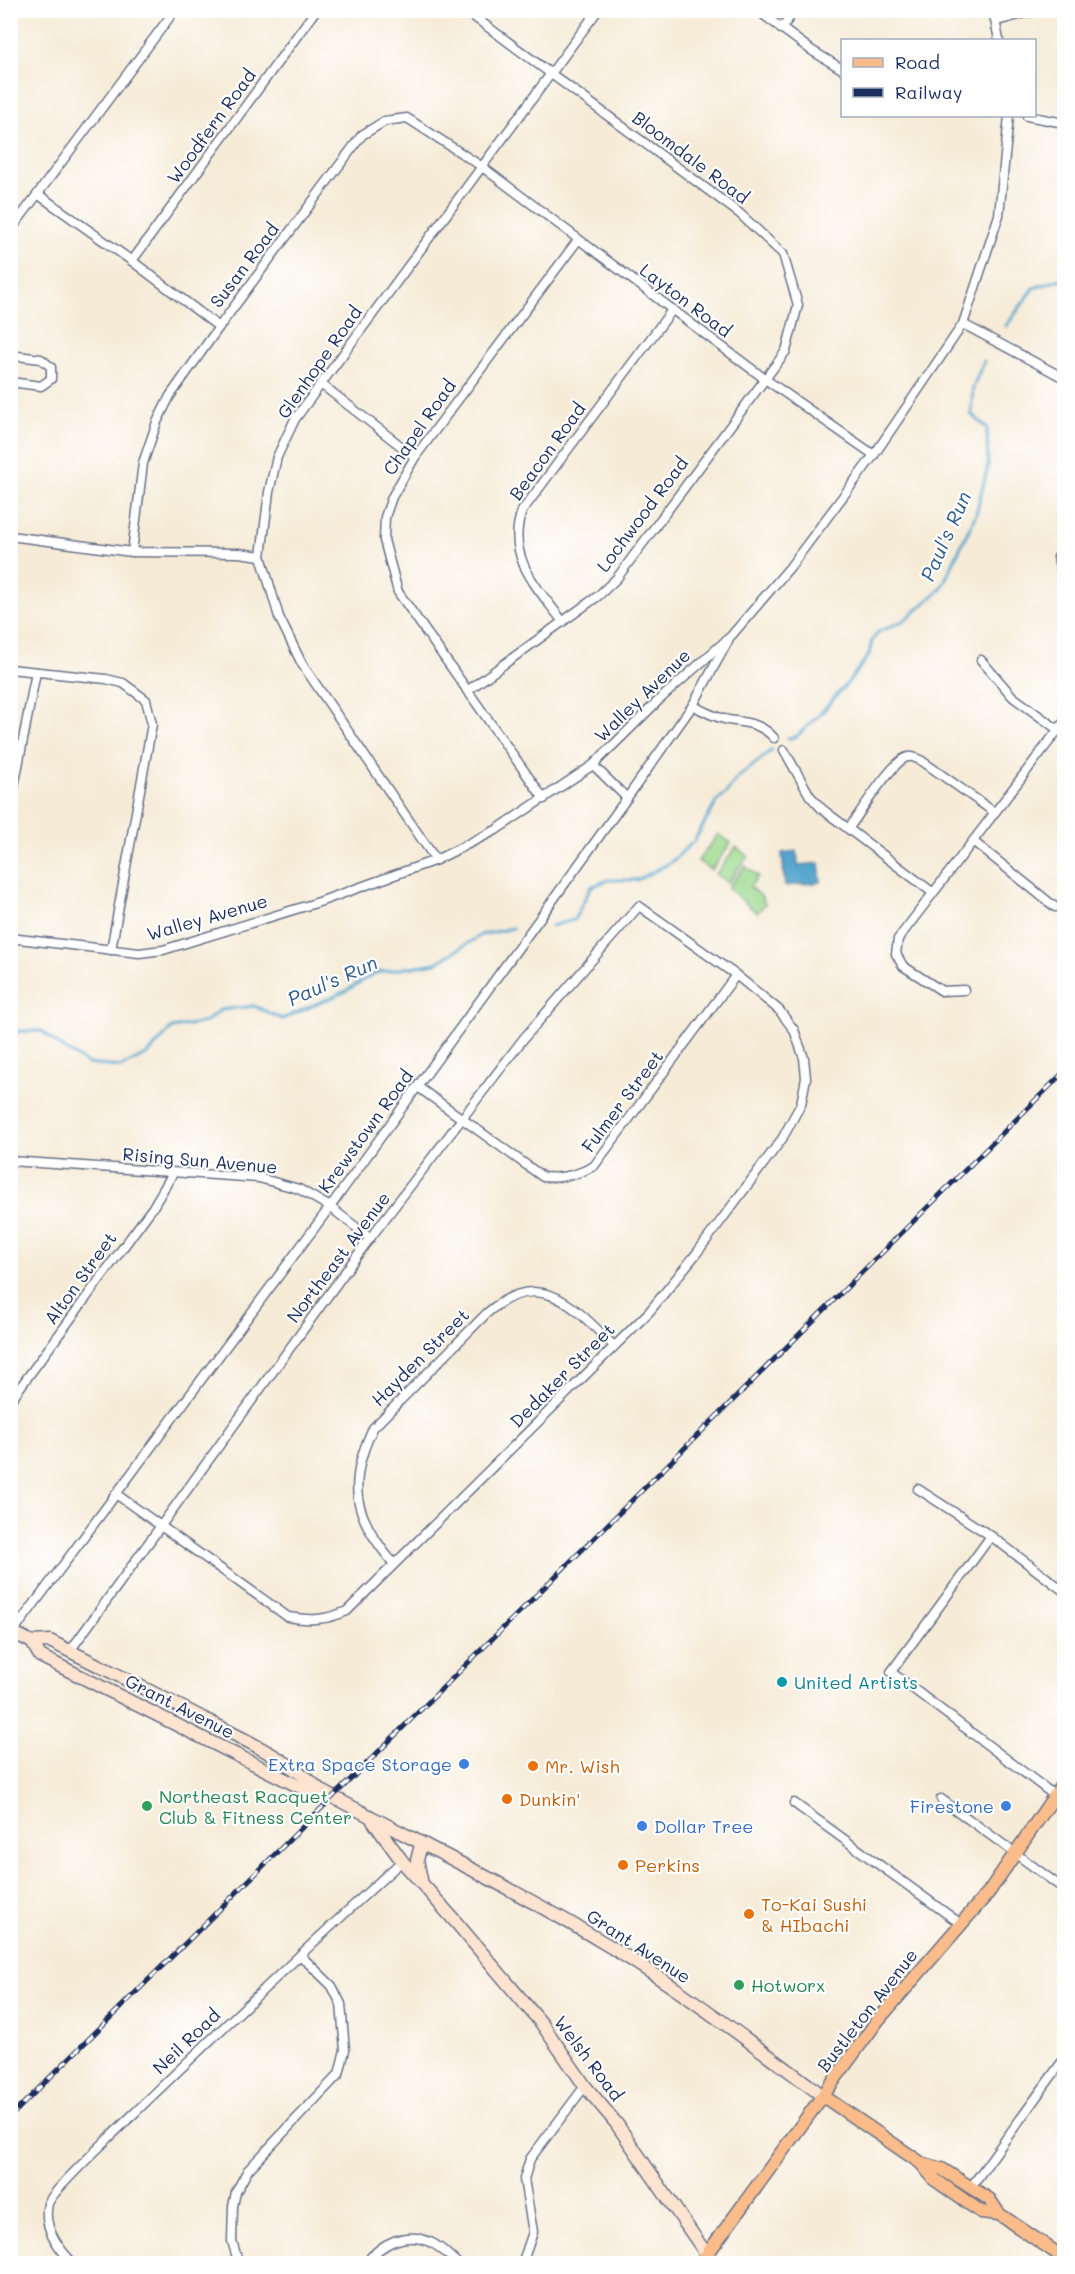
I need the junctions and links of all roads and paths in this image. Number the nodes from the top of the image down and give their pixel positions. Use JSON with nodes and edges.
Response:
{"nodes":[{"id":1,"x":175,"y":10,"type":"edge"},
{"id":2,"x":316,"y":10,"type":"edge"},
{"id":3,"x":465,"y":10,"type":"edge"},
{"id":4,"x":597,"y":10,"type":"edge"},
{"id":5,"x":757,"y":10,"type":"edge"},
{"id":6,"x":795,"y":10,"type":"edge"},
{"id":7,"x":993,"y":10,"type":"edge"},
{"id":8,"x":1037,"y":10,"type":"edge"},
{"id":9,"x":997,"y":21,"type":"junction"},
{"id":10,"x":781,"y":29,"type":"junction"},
{"id":11,"x":999,"y":39,"type":"edge"},
{"id":12,"x":841,"y":68,"type":"edge"},
{"id":13,"x":551,"y":73,"type":"junction"},
{"id":14,"x":1009,"y":117,"type":"edge"},
{"id":15,"x":1032,"y":117,"type":"edge"},
{"id":16,"x":1065,"y":123,"type":"edge"},
{"id":17,"x":481,"y":166,"type":"junction"},
{"id":18,"x":39,"y":195,"type":"junction"},
{"id":19,"x":10,"y":231,"type":"edge"},
{"id":20,"x":578,"y":240,"type":"junction"},
{"id":21,"x":132,"y":261,"type":"junction"},
{"id":22,"x":672,"y":310,"type":"junction"},
{"id":23,"x":963,"y":324,"type":"junction"},
{"id":24,"x":219,"y":327,"type":"junction"},
{"id":25,"x":10,"y":355,"type":"edge"},
{"id":26,"x":1065,"y":378,"type":"edge"},
{"id":27,"x":765,"y":379,"type":"junction"},
{"id":28,"x":10,"y":382,"type":"edge"},
{"id":29,"x":321,"y":384,"type":"junction"},
{"id":30,"x":874,"y":455,"type":"junction"},
{"id":31,"x":414,"y":457,"type":"junction"},
{"id":32,"x":10,"y":536,"type":"edge"},
{"id":33,"x":1065,"y":550,"type":"edge"},
{"id":34,"x":132,"y":552,"type":"junction"},
{"id":35,"x":261,"y":556,"type":"junction"},
{"id":36,"x":1065,"y":571,"type":"edge"},
{"id":37,"x":563,"y":622,"type":"junction"},
{"id":38,"x":731,"y":636,"type":"junction"},
{"id":39,"x":981,"y":660,"type":"dead end"},
{"id":40,"x":10,"y":669,"type":"edge"},
{"id":41,"x":36,"y":672,"type":"junction"},
{"id":42,"x":467,"y":691,"type":"junction"},
{"id":43,"x":693,"y":705,"type":"junction"},
{"id":44,"x":1063,"y":728,"type":"edge"},
{"id":45,"x":774,"y":738,"type":"dead end"},
{"id":46,"x":784,"y":750,"type":"dead end"},
{"id":47,"x":593,"y":765,"type":"junction"},
{"id":48,"x":627,"y":798,"type":"junction"},
{"id":49,"x":544,"y":799,"type":"junction"},
{"id":50,"x":10,"y":808,"type":"edge"},
{"id":51,"x":994,"y":812,"type":"junction"},
{"id":52,"x":849,"y":828,"type":"junction"},
{"id":53,"x":974,"y":842,"type":"junction"},
{"id":54,"x":436,"y":860,"type":"junction"},
{"id":55,"x":932,"y":892,"type":"junction"},
{"id":56,"x":1055,"y":907,"type":"dead end"},
{"id":57,"x":652,"y":914,"type":"joint"},
{"id":58,"x":10,"y":938,"type":"edge"},
{"id":59,"x":111,"y":950,"type":"junction"},
{"id":60,"x":736,"y":975,"type":"junction"},
{"id":61,"x":964,"y":990,"type":"dead end"},
{"id":62,"x":417,"y":1087,"type":"junction"},
{"id":63,"x":462,"y":1120,"type":"junction"},
{"id":64,"x":10,"y":1161,"type":"edge"},
{"id":65,"x":173,"y":1173,"type":"junction"},
{"id":66,"x":330,"y":1207,"type":"junction"},
{"id":67,"x":370,"y":1238,"type":"junction"},
{"id":68,"x":614,"y":1346,"type":"junction"},
{"id":69,"x":10,"y":1401,"type":"edge"},
{"id":70,"x":918,"y":1489,"type":"dead end"},
{"id":71,"x":116,"y":1494,"type":"junction"},
{"id":72,"x":161,"y":1526,"type":"junction"},
{"id":73,"x":991,"y":1536,"type":"junction"},
{"id":74,"x":393,"y":1563,"type":"junction"},
{"id":75,"x":1065,"y":1591,"type":"edge"},
{"id":76,"x":12,"y":1633,"type":"edge"},
{"id":77,"x":32,"y":1642,"type":"junction"},
{"id":78,"x":70,"y":1651,"type":"junction"},
{"id":79,"x":1065,"y":1782,"type":"edge"},
{"id":80,"x":320,"y":1790,"type":"junction"},
{"id":81,"x":1054,"y":1795,"type":"junction"},
{"id":82,"x":941,"y":1799,"type":"dead end"},
{"id":83,"x":794,"y":1803,"type":"dead end"},
{"id":84,"x":370,"y":1817,"type":"junction"},
{"id":85,"x":421,"y":1845,"type":"junction"},
{"id":86,"x":1015,"y":1853,"type":"junction"},
{"id":87,"x":402,"y":1861,"type":"junction"},
{"id":88,"x":423,"y":1886,"type":"junction"},
{"id":89,"x":1065,"y":1889,"type":"edge"},
{"id":90,"x":961,"y":1924,"type":"junction"},
{"id":91,"x":300,"y":1955,"type":"junction"},
{"id":92,"x":1065,"y":2059,"type":"edge"},
{"id":93,"x":585,"y":2086,"type":"junction"},
{"id":94,"x":823,"y":2096,"type":"junction"},
{"id":95,"x":921,"y":2163,"type":"junction"},
{"id":96,"x":970,"y":2187,"type":"junction"},
{"id":97,"x":999,"y":2214,"type":"junction"},
{"id":98,"x":1063,"y":2254,"type":"edge"},
{"id":99,"x":706,"y":2260,"type":"edge"},
{"id":100,"x":74,"y":2264,"type":"edge"},
{"id":101,"x":239,"y":2264,"type":"edge"},
{"id":102,"x":365,"y":2264,"type":"edge"},
{"id":103,"x":458,"y":2264,"type":"edge"},
{"id":104,"x":522,"y":2264,"type":"edge"}],
"edges":[{"from":1,"to":18,"type":"street"},
{"from":2,"to":21,"type":"street","name":"Woodfern Road"},
{"from":3,"to":13,"type":"street","name":"Bloomdale Road"},
{"from":4,"to":13,"type":"street","name":"Glenhope Road"},
{"from":5,"to":10,"type":"street"},
{"from":6,"to":10,"type":"street"},
{"from":7,"to":9,"type":"street"},
{"from":8,"to":9,"type":"street"},
{"from":9,"to":11,"type":"street"},
{"from":10,"to":12,"type":"street"},
{"from":13,"to":17,"type":"street","name":"Glenhope Road"},
{"from":13,"to":27,"type":"street","name":"Bloomdale Road"},
{"from":14,"to":23,"type":"street","name":"Walley Avenue"},
{"from":15,"to":16,"type":"street"},
{"from":17,"to":20,"type":"street","name":"Layton Road"},
{"from":17,"to":24,"type":"street","name":"Susan Road"},
{"from":17,"to":29,"type":"street","name":"Glenhope Road"},
{"from":18,"to":19,"type":"street"},
{"from":18,"to":21,"type":"street"},
{"from":20,"to":22,"type":"street","name":"Layton Road"},
{"from":20,"to":31,"type":"street","name":"Chapel Road"},
{"from":21,"to":24,"type":"street"},
{"from":22,"to":27,"type":"street","name":"Layton Road"},
{"from":22,"to":37,"type":"street","name":"Beacon Road"},
{"from":23,"to":26,"type":"street"},
{"from":23,"to":30,"type":"street","name":"Walley Avenue"},
{"from":24,"to":34,"type":"street","name":"Susan Road"},
{"from":25,"to":28,"type":"street"},
{"from":27,"to":30,"type":"street","name":"Layton Road"},
{"from":27,"to":37,"type":"street","name":"Lochwood Road"},
{"from":29,"to":31,"type":"street"},
{"from":29,"to":35,"type":"street","name":"Glenhope Road"},
{"from":30,"to":38,"type":"street","name":"Walley Avenue"},
{"from":31,"to":42,"type":"street","name":"Chapel Road"},
{"from":32,"to":34,"type":"street"},
{"from":33,"to":36,"type":"street"},
{"from":34,"to":35,"type":"street"},
{"from":35,"to":54,"type":"street","name":"Glenhope Road"},
{"from":37,"to":42,"type":"street","name":"Lochwood Road"},
{"from":38,"to":43,"type":"street","name":"Krewstown Road"},
{"from":38,"to":47,"type":"street","name":"Walley Avenue"},
{"from":39,"to":44,"type":"street"},
{"from":40,"to":41,"type":"street"},
{"from":41,"to":50,"type":"street"},
{"from":41,"to":59,"type":"street"},
{"from":42,"to":49,"type":"street","name":"Chapel Road"},
{"from":43,"to":45,"type":"street"},
{"from":43,"to":48,"type":"street","name":"Krewstown Road"},
{"from":44,"to":51,"type":"street"},
{"from":46,"to":52,"type":"street"},
{"from":47,"to":48,"type":"street"},
{"from":47,"to":49,"type":"street","name":"Walley Avenue"},
{"from":48,"to":62,"type":"street","name":"Krewstown Road"},
{"from":49,"to":54,"type":"street","name":"Walley Avenue"},
{"from":51,"to":52,"type":"street"},
{"from":51,"to":53,"type":"street"},
{"from":52,"to":55,"type":"street"},
{"from":53,"to":55,"type":"street"},
{"from":53,"to":56,"type":"street"},
{"from":54,"to":59,"type":"street","name":"Walley Avenue"},
{"from":55,"to":61,"type":"street"},
{"from":57,"to":60,"type":"street","name":"Dedaker Street"},
{"from":57,"to":63,"type":"street","name":"Northeast Avenue"},
{"from":58,"to":59,"type":"street","name":"Walley Avenue"},
{"from":60,"to":63,"type":"street","name":"Fulmer Street"},
{"from":60,"to":68,"type":"street","name":"Dedaker Street"},
{"from":62,"to":63,"type":"street","name":"Fulmer Street"},
{"from":62,"to":66,"type":"street","name":"Krewstown Road"},
{"from":63,"to":67,"type":"street","name":"Northeast Avenue"},
{"from":64,"to":65,"type":"street","name":"Rising Sun Avenue"},
{"from":65,"to":66,"type":"street","name":"Rising Sun Avenue"},
{"from":65,"to":69,"type":"street","name":"Alton Street"},
{"from":66,"to":67,"type":"street","name":"Rising Sun Avenue"},
{"from":66,"to":71,"type":"street","name":"Krewstown Road"},
{"from":67,"to":72,"type":"street","name":"Northeast Avenue"},
{"from":68,"to":74,"type":"street","name":"Dedaker Street"},
{"from":68,"to":74,"type":"street","name":"Hayden Street"},
{"from":70,"to":73,"type":"street"},
{"from":71,"to":72,"type":"street"},
{"from":71,"to":76,"type":"street","name":"Krewstown Road"},
{"from":72,"to":74,"type":"street","name":"Dedaker Street"},
{"from":72,"to":78,"type":"street","name":"Northeast Avenue"},
{"from":73,"to":75,"type":"street"},
{"from":73,"to":81,"type":"street"},
{"from":76,"to":77,"type":"main road","name":"Grant Avenue"},
{"from":77,"to":78,"type":"main road","name":"Grant Avenue"},
{"from":77,"to":80,"type":"main road","name":"Grant Avenue"},
{"from":78,"to":80,"type":"main road","name":"Grant Avenue"},
{"from":79,"to":81,"type":"main road","name":"Bustleton Avenue"},
{"from":80,"to":84,"type":"main road","name":"Grant Avenue"},
{"from":81,"to":86,"type":"main road","name":"Bustleton Avenue"},
{"from":82,"to":86,"type":"street"},
{"from":83,"to":90,"type":"street"},
{"from":84,"to":85,"type":"main road","name":"Grant Avenue"},
{"from":84,"to":87,"type":"main road","name":"Welsh Road"},
{"from":85,"to":88,"type":"main road"},
{"from":85,"to":94,"type":"main road","name":"Grant Avenue"},
{"from":86,"to":89,"type":"street"},
{"from":86,"to":90,"type":"main road","name":"Bustleton Avenue"},
{"from":87,"to":88,"type":"main road","name":"Welsh Road"},
{"from":87,"to":91,"type":"street","name":"Neil Road"},
{"from":88,"to":93,"type":"main road","name":"Welsh Road"},
{"from":90,"to":94,"type":"main road","name":"Bustleton Avenue"},
{"from":91,"to":100,"type":"street","name":"Neil Road"},
{"from":91,"to":101,"type":"street"},
{"from":92,"to":96,"type":"street"},
{"from":93,"to":99,"type":"main road","name":"Welsh Road"},
{"from":93,"to":104,"type":"street"},
{"from":94,"to":95,"type":"main road","name":"Grant Avenue"},
{"from":94,"to":99,"type":"main road","name":"Bustleton Avenue"},
{"from":95,"to":96,"type":"main road","name":"Grant Avenue"},
{"from":95,"to":97,"type":"main road","name":"Grant Avenue"},
{"from":96,"to":97,"type":"main road","name":"Grant Avenue"},
{"from":97,"to":98,"type":"main road","name":"Grant Avenue"},
{"from":102,"to":103,"type":"street"}]}
